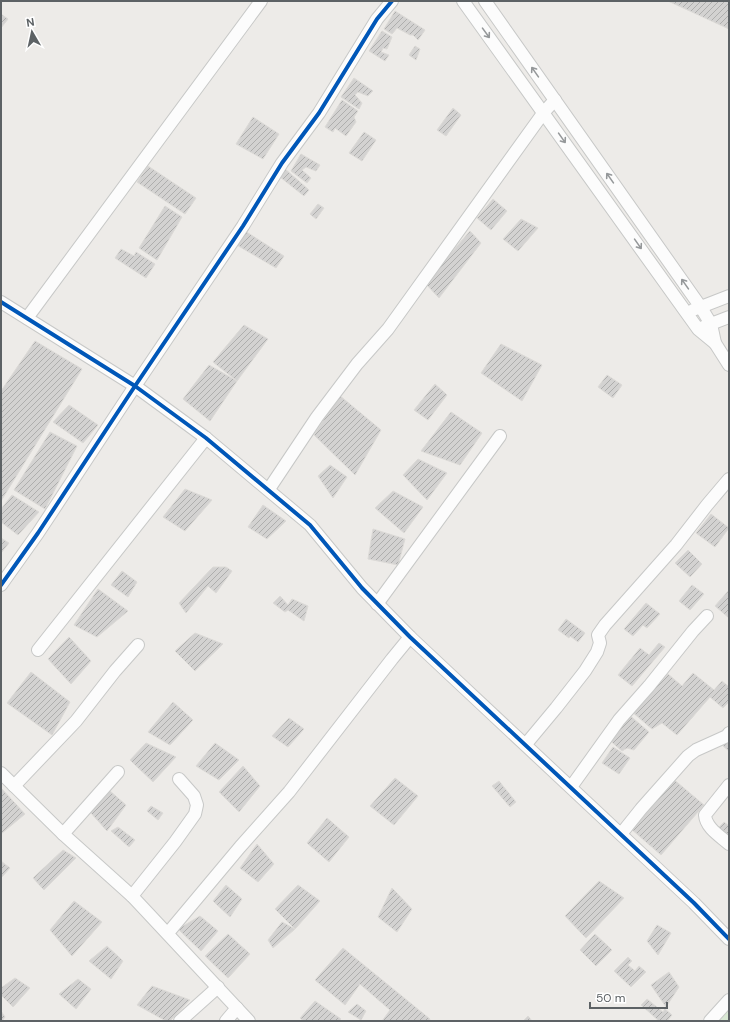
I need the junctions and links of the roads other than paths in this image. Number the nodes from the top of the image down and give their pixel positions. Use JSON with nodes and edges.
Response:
{"nodes":[{"id":1,"x":261,"y":1,"type":"edge"},
{"id":2,"x":392,"y":1,"type":"edge"},
{"id":3,"x":463,"y":1,"type":"edge"},
{"id":4,"x":485,"y":1,"type":"edge"},
{"id":5,"x":555,"y":100,"type":"junction"},
{"id":6,"x":544,"y":112,"type":"junction"},
{"id":7,"x":729,"y":296,"type":"edge"},
{"id":8,"x":1,"y":302,"type":"edge"},
{"id":9,"x":700,"y":306,"type":"junction"},
{"id":10,"x":687,"y":313,"type":"junction"},
{"id":11,"x":729,"y":317,"type":"edge"},
{"id":12,"x":27,"y":318,"type":"junction"},
{"id":13,"x":711,"y":324,"type":"junction"},
{"id":14,"x":698,"y":329,"type":"junction"},
{"id":15,"x":715,"y":343,"type":"junction"},
{"id":16,"x":729,"y":365,"type":"edge"},
{"id":17,"x":135,"y":386,"type":"junction"},
{"id":18,"x":500,"y":436,"type":"dead end"},
{"id":19,"x":206,"y":438,"type":"junction"},
{"id":20,"x":729,"y":479,"type":"edge"},
{"id":21,"x":269,"y":489,"type":"junction"},
{"id":22,"x":1,"y":585,"type":"edge"},
{"id":23,"x":378,"y":604,"type":"junction"},
{"id":24,"x":707,"y":616,"type":"dead end"},
{"id":25,"x":410,"y":637,"type":"junction"},
{"id":26,"x":138,"y":645,"type":"dead end"},
{"id":27,"x":38,"y":650,"type":"dead end"},
{"id":28,"x":729,"y":733,"type":"edge"},
{"id":29,"x":526,"y":744,"type":"junction"},
{"id":30,"x":118,"y":772,"type":"dead end"},
{"id":31,"x":1,"y":773,"type":"edge"},
{"id":32,"x":179,"y":779,"type":"dead end"},
{"id":33,"x":729,"y":785,"type":"edge"},
{"id":34,"x":14,"y":786,"type":"junction"},
{"id":35,"x":571,"y":787,"type":"junction"},
{"id":36,"x":63,"y":834,"type":"junction"},
{"id":37,"x":621,"y":834,"type":"junction"},
{"id":38,"x":729,"y":844,"type":"edge"},
{"id":39,"x":132,"y":896,"type":"junction"},
{"id":40,"x":168,"y":933,"type":"junction"},
{"id":41,"x":729,"y":939,"type":"edge"},
{"id":42,"x":218,"y":987,"type":"junction"},
{"id":43,"x":729,"y":1000,"type":"edge"},
{"id":44,"x":237,"y":1008,"type":"junction"},
{"id":45,"x":180,"y":1021,"type":"edge"},
{"id":46,"x":226,"y":1021,"type":"edge"},
{"id":47,"x":249,"y":1021,"type":"edge"},
{"id":48,"x":710,"y":1021,"type":"edge"}],
"edges":[{"from":1,"to":12,"type":"street"},
{"from":2,"to":17,"type":"street"},
{"from":3,"to":6,"type":"street","one_way":true},
{"from":5,"to":4,"type":"street","one_way":true},
{"from":5,"to":6,"type":"street"},
{"from":9,"to":5,"type":"street","one_way":true},
{"from":6,"to":10,"type":"street","one_way":true},
{"from":6,"to":21,"type":"street"},
{"from":7,"to":9,"type":"street"},
{"from":8,"to":12,"type":"street"},
{"from":9,"to":10,"type":"street"},
{"from":9,"to":13,"type":"street"},
{"from":10,"to":14,"type":"street"},
{"from":11,"to":13,"type":"street"},
{"from":12,"to":17,"type":"street"},
{"from":13,"to":14,"type":"street"},
{"from":13,"to":15,"type":"street"},
{"from":14,"to":15,"type":"street"},
{"from":15,"to":16,"type":"street"},
{"from":17,"to":19,"type":"street"},
{"from":17,"to":22,"type":"street"},
{"from":18,"to":23,"type":"street"},
{"from":19,"to":21,"type":"street"},
{"from":19,"to":27,"type":"street"},
{"from":20,"to":29,"type":"street"},
{"from":21,"to":23,"type":"street"},
{"from":23,"to":25,"type":"street"},
{"from":24,"to":35,"type":"street"},
{"from":25,"to":29,"type":"street"},
{"from":25,"to":40,"type":"street"},
{"from":26,"to":34,"type":"street"},
{"from":28,"to":37,"type":"street"},
{"from":29,"to":35,"type":"street"},
{"from":30,"to":36,"type":"street"},
{"from":31,"to":34,"type":"street"},
{"from":32,"to":39,"type":"street"},
{"from":33,"to":38,"type":"street"},
{"from":34,"to":36,"type":"street"},
{"from":35,"to":37,"type":"street"},
{"from":36,"to":39,"type":"street"},
{"from":37,"to":41,"type":"street"},
{"from":39,"to":40,"type":"street"},
{"from":40,"to":42,"type":"street"},
{"from":42,"to":44,"type":"street"},
{"from":42,"to":45,"type":"street"},
{"from":43,"to":48,"type":"street"},
{"from":44,"to":46,"type":"street"},
{"from":44,"to":47,"type":"street"}]}
